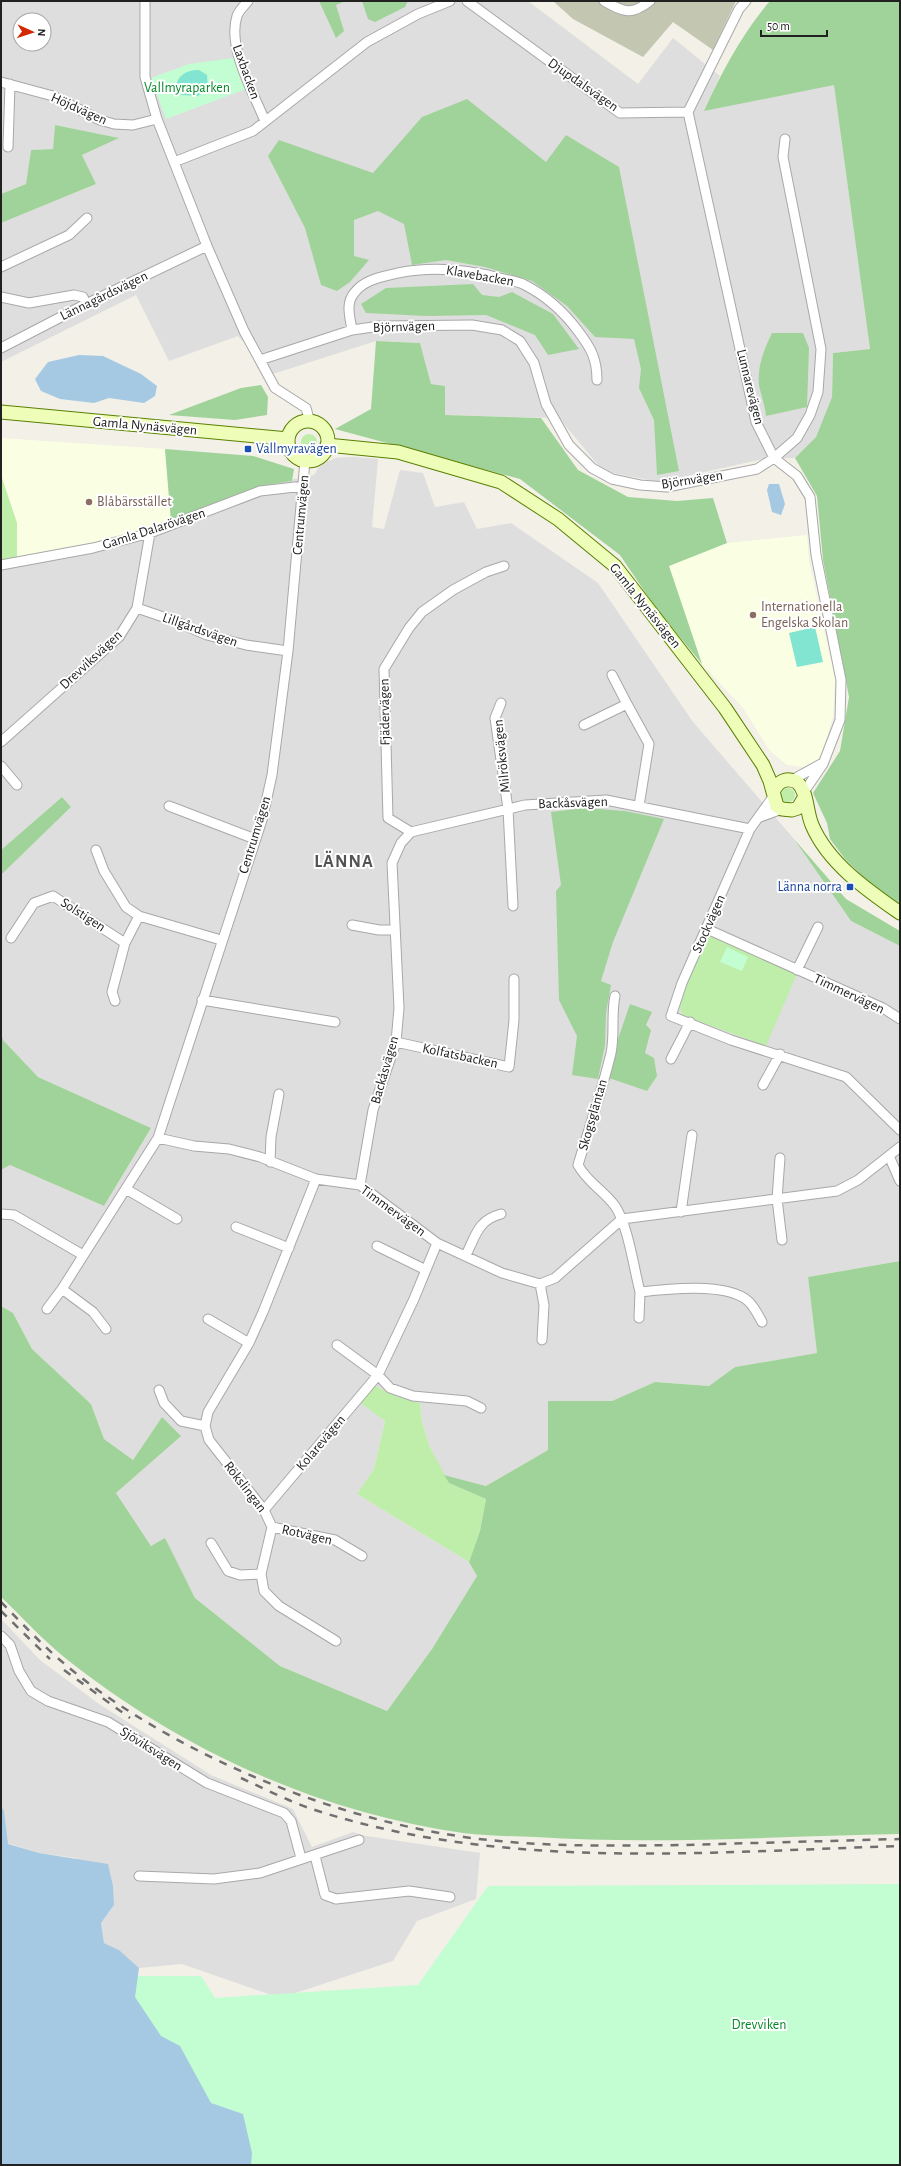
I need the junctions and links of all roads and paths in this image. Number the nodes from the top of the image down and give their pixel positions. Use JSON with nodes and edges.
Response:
{"nodes":[{"id":1,"x":145,"y":1,"type":"edge"},
{"id":2,"x":248,"y":1,"type":"edge"},
{"id":3,"x":450,"y":1,"type":"edge"},
{"id":4,"x":467,"y":1,"type":"edge"},
{"id":5,"x":604,"y":1,"type":"edge"},
{"id":6,"x":650,"y":1,"type":"edge"},
{"id":7,"x":746,"y":1,"type":"edge"},
{"id":8,"x":5,"y":83,"type":"edge"},
{"id":9,"x":688,"y":112,"type":"junction"},
{"id":10,"x":157,"y":119,"type":"junction"},
{"id":11,"x":265,"y":121,"type":"junction"},
{"id":12,"x":785,"y":139,"type":"dead end"},
{"id":13,"x":8,"y":147,"type":"dead end"},
{"id":14,"x":174,"y":162,"type":"junction"},
{"id":15,"x":87,"y":218,"type":"dead end"},
{"id":16,"x":207,"y":246,"type":"junction"},
{"id":17,"x":1,"y":267,"type":"edge"},
{"id":18,"x":1,"y":297,"type":"edge"},
{"id":19,"x":86,"y":304,"type":"junction"},
{"id":20,"x":352,"y":330,"type":"junction"},
{"id":21,"x":1,"y":348,"type":"edge"},
{"id":22,"x":260,"y":360,"type":"junction"},
{"id":23,"x":597,"y":380,"type":"dead end"},
{"id":24,"x":1,"y":412,"type":"edge"},
{"id":25,"x":310,"y":422,"type":"junction"},
{"id":26,"x":288,"y":440,"type":"junction"},
{"id":27,"x":327,"y":445,"type":"junction"},
{"id":28,"x":774,"y":458,"type":"junction"},
{"id":29,"x":305,"y":461,"type":"junction"},
{"id":30,"x":304,"y":486,"type":"junction"},
{"id":31,"x":150,"y":533,"type":"junction"},
{"id":32,"x":1,"y":565,"type":"edge"},
{"id":33,"x":504,"y":566,"type":"dead end"},
{"id":34,"x":137,"y":608,"type":"junction"},
{"id":35,"x":288,"y":651,"type":"junction"},
{"id":36,"x":612,"y":675,"type":"dead end"},
{"id":37,"x":500,"y":704,"type":"dead end"},
{"id":38,"x":627,"y":704,"type":"junction"},
{"id":39,"x":584,"y":725,"type":"dead end"},
{"id":40,"x":1,"y":742,"type":"edge"},
{"id":41,"x":752,"y":748,"type":"junction"},
{"id":42,"x":823,"y":764,"type":"junction"},
{"id":43,"x":1,"y":766,"type":"edge"},
{"id":44,"x":789,"y":780,"type":"junction"},
{"id":45,"x":17,"y":785,"type":"dead end"},
{"id":46,"x":773,"y":795,"type":"junction"},
{"id":47,"x":804,"y":795,"type":"junction"},
{"id":48,"x":169,"y":806,"type":"dead end"},
{"id":49,"x":639,"y":806,"type":"junction"},
{"id":50,"x":508,"y":809,"type":"junction"},
{"id":51,"x":787,"y":810,"type":"junction"},
{"id":52,"x":760,"y":817,"type":"junction"},
{"id":53,"x":812,"y":825,"type":"junction"},
{"id":54,"x":750,"y":830,"type":"junction"},
{"id":55,"x":411,"y":832,"type":"junction"},
{"id":56,"x":255,"y":839,"type":"junction"},
{"id":57,"x":96,"y":850,"type":"dead end"},
{"id":58,"x":513,"y":906,"type":"dead end"},
{"id":59,"x":900,"y":913,"type":"edge"},
{"id":60,"x":139,"y":916,"type":"junction"},
{"id":61,"x":352,"y":925,"type":"dead end"},
{"id":62,"x":818,"y":927,"type":"dead end"},
{"id":63,"x":707,"y":929,"type":"junction"},
{"id":64,"x":394,"y":930,"type":"junction"},
{"id":65,"x":11,"y":938,"type":"dead end"},
{"id":66,"x":221,"y":940,"type":"junction"},
{"id":67,"x":124,"y":943,"type":"junction"},
{"id":68,"x":797,"y":970,"type":"junction"},
{"id":69,"x":514,"y":978,"type":"dead end"},
{"id":70,"x":615,"y":996,"type":"dead end"},
{"id":71,"x":202,"y":1000,"type":"junction"},
{"id":72,"x":115,"y":1001,"type":"dead end"},
{"id":73,"x":900,"y":1019,"type":"edge"},
{"id":74,"x":335,"y":1022,"type":"dead end"},
{"id":75,"x":690,"y":1022,"type":"junction"},
{"id":76,"x":396,"y":1042,"type":"junction"},
{"id":77,"x":780,"y":1054,"type":"junction"},
{"id":78,"x":672,"y":1059,"type":"dead end"},
{"id":79,"x":763,"y":1085,"type":"dead end"},
{"id":80,"x":279,"y":1094,"type":"dead end"},
{"id":81,"x":900,"y":1130,"type":"edge"},
{"id":82,"x":692,"y":1134,"type":"dead end"},
{"id":83,"x":158,"y":1138,"type":"junction"},
{"id":84,"x":900,"y":1147,"type":"edge"},
{"id":85,"x":889,"y":1156,"type":"junction"},
{"id":86,"x":780,"y":1158,"type":"dead end"},
{"id":87,"x":270,"y":1162,"type":"junction"},
{"id":88,"x":316,"y":1179,"type":"junction"},
{"id":89,"x":900,"y":1181,"type":"edge"},
{"id":90,"x":360,"y":1185,"type":"junction"},
{"id":91,"x":126,"y":1189,"type":"junction"},
{"id":92,"x":777,"y":1199,"type":"junction"},
{"id":93,"x":681,"y":1212,"type":"junction"},
{"id":94,"x":1,"y":1214,"type":"edge"},
{"id":95,"x":501,"y":1214,"type":"dead end"},
{"id":96,"x":176,"y":1219,"type":"dead end"},
{"id":97,"x":622,"y":1220,"type":"junction"},
{"id":98,"x":236,"y":1227,"type":"dead end"},
{"id":99,"x":782,"y":1240,"type":"dead end"},
{"id":100,"x":437,"y":1243,"type":"junction"},
{"id":101,"x":377,"y":1246,"type":"dead end"},
{"id":102,"x":289,"y":1248,"type":"junction"},
{"id":103,"x":83,"y":1255,"type":"junction"},
{"id":104,"x":466,"y":1255,"type":"junction"},
{"id":105,"x":426,"y":1270,"type":"junction"},
{"id":106,"x":540,"y":1284,"type":"junction"},
{"id":107,"x":62,"y":1289,"type":"junction"},
{"id":108,"x":640,"y":1292,"type":"junction"},
{"id":109,"x":47,"y":1309,"type":"dead end"},
{"id":110,"x":640,"y":1318,"type":"dead end"},
{"id":111,"x":208,"y":1319,"type":"dead end"},
{"id":112,"x":762,"y":1322,"type":"dead end"},
{"id":113,"x":106,"y":1328,"type":"dead end"},
{"id":114,"x":542,"y":1340,"type":"dead end"},
{"id":115,"x":249,"y":1343,"type":"junction"},
{"id":116,"x":337,"y":1345,"type":"dead end"},
{"id":117,"x":378,"y":1375,"type":"junction"},
{"id":118,"x":159,"y":1390,"type":"dead end"},
{"id":119,"x":481,"y":1408,"type":"dead end"},
{"id":120,"x":205,"y":1426,"type":"junction"},
{"id":121,"x":264,"y":1510,"type":"junction"},
{"id":122,"x":272,"y":1527,"type":"junction"},
{"id":123,"x":211,"y":1544,"type":"dead end"},
{"id":124,"x":362,"y":1556,"type":"dead end"},
{"id":125,"x":261,"y":1574,"type":"junction"},
{"id":126,"x":1,"y":1636,"type":"edge"},
{"id":127,"x":336,"y":1641,"type":"dead end"},
{"id":128,"x":359,"y":1840,"type":"dead end"},
{"id":129,"x":315,"y":1856,"type":"junction"},
{"id":130,"x":301,"y":1858,"type":"junction"},
{"id":131,"x":140,"y":1876,"type":"dead end"},
{"id":132,"x":450,"y":1897,"type":"dead end"}],
"edges":[{"from":1,"to":10,"type":"street"},
{"from":2,"to":11,"type":"street","name":"Laxbacken"},
{"from":3,"to":11,"type":"street"},
{"from":4,"to":9,"type":"street","name":"Djupdalsvägen"},
{"from":5,"to":6,"type":"street"},
{"from":7,"to":9,"type":"street"},
{"from":8,"to":10,"type":"street","name":"Höjdvägen"},
{"from":8,"to":13,"type":"street"},
{"from":9,"to":28,"type":"street","name":"Lunnarevägen"},
{"from":10,"to":14,"type":"street"},
{"from":11,"to":14,"type":"street"},
{"from":12,"to":28,"type":"street","name":"Björnvägen"},
{"from":14,"to":16,"type":"street"},
{"from":15,"to":17,"type":"street"},
{"from":16,"to":19,"type":"street","name":"Lännagårdsvägen"},
{"from":16,"to":22,"type":"street"},
{"from":18,"to":19,"type":"street"},
{"from":19,"to":21,"type":"street","name":"Lännagårdsvägen"},
{"from":20,"to":22,"type":"street","name":"Björnvägen"},
{"from":20,"to":23,"type":"street","name":"Klavebacken"},
{"from":20,"to":28,"type":"street","name":"Björnvägen"},
{"from":22,"to":25,"type":"street"},
{"from":24,"to":26,"type":"street","name":"Gamla Nynäsvägen"},
{"from":25,"to":26,"type":"street"},
{"from":25,"to":27,"type":"street"},
{"from":26,"to":29,"type":"street"},
{"from":27,"to":29,"type":"street"},
{"from":27,"to":41,"type":"street","name":"Gamla Nynäsvägen"},
{"from":28,"to":42,"type":"street","name":"Lunnarevägen"},
{"from":29,"to":30,"type":"street","name":"Centrumvägen"},
{"from":30,"to":31,"type":"street","name":"Gamla Dalarövägen"},
{"from":30,"to":35,"type":"street","name":"Centrumvägen"},
{"from":31,"to":32,"type":"street","name":"Gamla Dalarövägen"},
{"from":31,"to":34,"type":"street","name":"Drevviksvägen"},
{"from":33,"to":55,"type":"street","name":"Fjädervägen"},
{"from":34,"to":35,"type":"street","name":"Lillgårdsvägen"},
{"from":34,"to":40,"type":"street","name":"Drevviksvägen"},
{"from":35,"to":56,"type":"street","name":"Centrumvägen"},
{"from":36,"to":38,"type":"street"},
{"from":37,"to":50,"type":"street","name":"Milröksvägen"},
{"from":38,"to":39,"type":"street"},
{"from":38,"to":49,"type":"street"},
{"from":41,"to":44,"type":"street","name":"Gamla Nynäsvägen"},
{"from":41,"to":46,"type":"street","name":"Gamla Nynäsvägen"},
{"from":42,"to":44,"type":"street"},
{"from":42,"to":47,"type":"street","name":"Lunnarevägen"},
{"from":43,"to":45,"type":"street"},
{"from":44,"to":46,"type":"street"},
{"from":44,"to":47,"type":"street","name":"Gamla Nynäsvägen"},
{"from":46,"to":51,"type":"street","name":"Gamla Nynäsvägen"},
{"from":46,"to":52,"type":"street","name":"Stockvägen"},
{"from":47,"to":51,"type":"street"},
{"from":47,"to":53,"type":"street","name":"Gamla Nynäsvägen"},
{"from":48,"to":56,"type":"street"},
{"from":49,"to":50,"type":"street","name":"Backåsvägen"},
{"from":49,"to":54,"type":"street","name":"Backåsvägen"},
{"from":50,"to":55,"type":"street","name":"Backåsvägen"},
{"from":50,"to":58,"type":"street"},
{"from":51,"to":52,"type":"street"},
{"from":51,"to":53,"type":"street","name":"Gamla Nynäsvägen"},
{"from":52,"to":54,"type":"street","name":"Stockvägen"},
{"from":53,"to":59,"type":"street","name":"Gamla Nynäsvägen"},
{"from":54,"to":63,"type":"street","name":"Stockvägen"},
{"from":55,"to":64,"type":"street","name":"Backåsvägen"},
{"from":56,"to":66,"type":"street","name":"Centrumvägen"},
{"from":57,"to":60,"type":"street"},
{"from":60,"to":66,"type":"street"},
{"from":60,"to":67,"type":"street"},
{"from":61,"to":64,"type":"street"},
{"from":62,"to":68,"type":"street","name":"Timmervägen"},
{"from":63,"to":68,"type":"street","name":"Timmervägen"},
{"from":63,"to":75,"type":"street","name":"Stockvägen"},
{"from":64,"to":76,"type":"street","name":"Backåsvägen"},
{"from":65,"to":67,"type":"street","name":"Solstigen"},
{"from":66,"to":71,"type":"street","name":"Centrumvägen"},
{"from":67,"to":72,"type":"street"},
{"from":68,"to":73,"type":"street","name":"Timmervägen"},
{"from":69,"to":76,"type":"street","name":"Kolfatsbacken"},
{"from":70,"to":97,"type":"street","name":"Skogsgläntan"},
{"from":71,"to":74,"type":"street"},
{"from":71,"to":83,"type":"street","name":"Centrumvägen"},
{"from":75,"to":77,"type":"street","name":"Stockvägen"},
{"from":75,"to":78,"type":"street"},
{"from":76,"to":90,"type":"street","name":"Backåsvägen"},
{"from":77,"to":79,"type":"street"},
{"from":77,"to":81,"type":"street","name":"Stockvägen"},
{"from":80,"to":87,"type":"street"},
{"from":82,"to":93,"type":"street"},
{"from":83,"to":87,"type":"street","name":"Timmervägen"},
{"from":83,"to":91,"type":"street","name":"Centrumvägen"},
{"from":84,"to":85,"type":"street"},
{"from":85,"to":89,"type":"street"},
{"from":85,"to":92,"type":"street"},
{"from":86,"to":92,"type":"street"},
{"from":87,"to":88,"type":"street","name":"Timmervägen"},
{"from":88,"to":90,"type":"street","name":"Timmervägen"},
{"from":88,"to":102,"type":"street"},
{"from":90,"to":100,"type":"street","name":"Timmervägen"},
{"from":91,"to":96,"type":"street"},
{"from":91,"to":103,"type":"street","name":"Centrumvägen"},
{"from":92,"to":93,"type":"street"},
{"from":92,"to":99,"type":"street"},
{"from":93,"to":97,"type":"street"},
{"from":94,"to":103,"type":"street"},
{"from":95,"to":104,"type":"street"},
{"from":97,"to":106,"type":"street"},
{"from":97,"to":108,"type":"street","name":"Skogsgläntan"},
{"from":98,"to":102,"type":"street"},
{"from":100,"to":104,"type":"street","name":"Timmervägen"},
{"from":100,"to":105,"type":"street","name":"Kolarevägen"},
{"from":101,"to":105,"type":"street"},
{"from":102,"to":115,"type":"street"},
{"from":103,"to":107,"type":"street","name":"Centrumvägen"},
{"from":104,"to":106,"type":"street","name":"Timmervägen"},
{"from":105,"to":117,"type":"street","name":"Kolarevägen"},
{"from":106,"to":114,"type":"street"},
{"from":107,"to":109,"type":"street","name":"Centrumvägen"},
{"from":107,"to":113,"type":"street"},
{"from":108,"to":110,"type":"street","name":"Skogsgläntan"},
{"from":108,"to":112,"type":"street"},
{"from":111,"to":115,"type":"street"},
{"from":115,"to":120,"type":"street"},
{"from":116,"to":117,"type":"street"},
{"from":117,"to":119,"type":"street"},
{"from":117,"to":121,"type":"street","name":"Kolarevägen"},
{"from":118,"to":120,"type":"street"},
{"from":120,"to":121,"type":"street","name":"Rökslingan"},
{"from":121,"to":122,"type":"street","name":"Rökslingan"},
{"from":122,"to":124,"type":"street","name":"Rotvägen"},
{"from":122,"to":125,"type":"street","name":"Rökslingan"},
{"from":123,"to":125,"type":"street"},
{"from":125,"to":127,"type":"street","name":"Rökslingan"},
{"from":126,"to":130,"type":"street","name":"Sjöviksvägen"},
{"from":128,"to":129,"type":"street"},
{"from":129,"to":130,"type":"street"},
{"from":129,"to":132,"type":"street"},
{"from":130,"to":131,"type":"street"}]}
